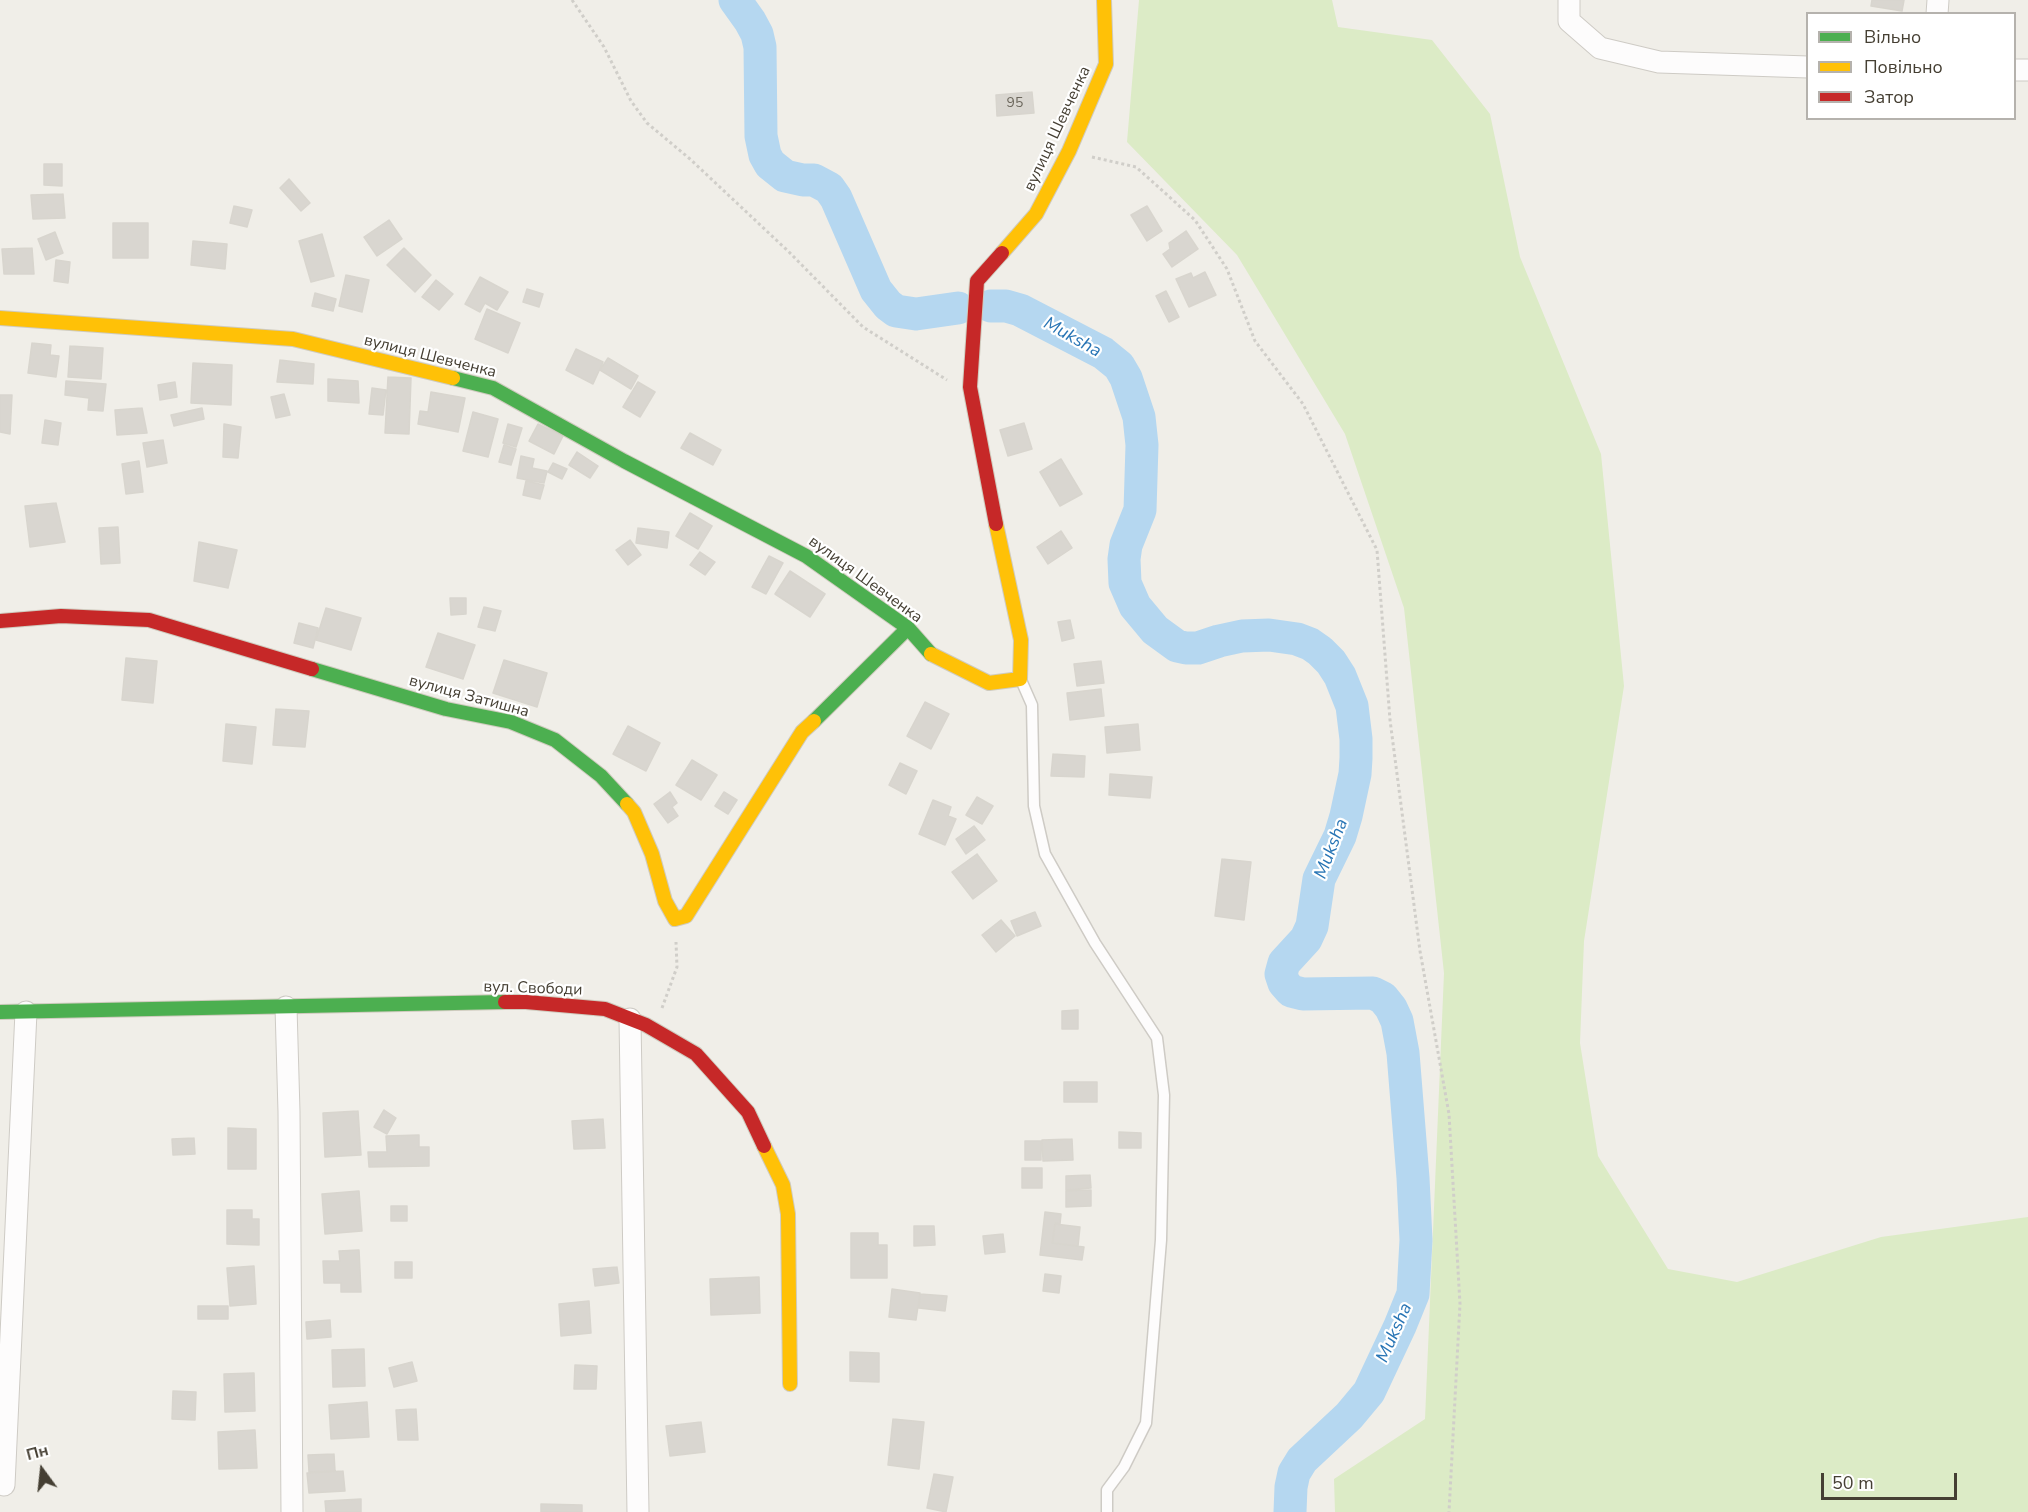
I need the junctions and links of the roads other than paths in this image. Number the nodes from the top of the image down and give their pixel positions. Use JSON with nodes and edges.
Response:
{"nodes":[{"id":1,"x":1104,"y":0,"type":"edge"},
{"id":2,"x":1569,"y":0,"type":"edge"},
{"id":3,"x":1806,"y":67,"type":"edge"},
{"id":4,"x":0,"y":318,"type":"edge"},
{"id":5,"x":0,"y":621,"type":"edge"},
{"id":6,"x":908,"y":628,"type":"junction"},
{"id":7,"x":1020,"y":680,"type":"junction"},
{"id":8,"x":286,"y":1006,"type":"junction"},
{"id":9,"x":0,"y":1012,"type":"edge"},
{"id":10,"x":26,"y":1012,"type":"junction"},
{"id":11,"x":630,"y":1018,"type":"junction"},
{"id":12,"x":790,"y":1384,"type":"dead end"},
{"id":13,"x":3,"y":1485,"type":"dead end"},
{"id":14,"x":292,"y":1512,"type":"edge"},
{"id":15,"x":638,"y":1512,"type":"edge"},
{"id":16,"x":1107,"y":1512,"type":"edge"}],
"edges":[{"from":1,"to":7,"type":"street","name":"вулиця Шевченка"},
{"from":2,"to":3,"type":"street"},
{"from":4,"to":6,"type":"street","name":"вулиця Шевченка"},
{"from":5,"to":6,"type":"street","name":"вулиця Затишна"},
{"from":6,"to":7,"type":"street","name":"вулиця Шевченка"},
{"from":7,"to":16,"type":"lane"},
{"from":8,"to":10,"type":"street","name":"вул. Свободи"},
{"from":8,"to":11,"type":"street","name":"вул. Свободи"},
{"from":8,"to":14,"type":"street"},
{"from":9,"to":10,"type":"street","name":"вул. Свободи"},
{"from":10,"to":13,"type":"street"},
{"from":11,"to":12,"type":"street","name":"вул. Свободи"},
{"from":11,"to":15,"type":"street"}]}
